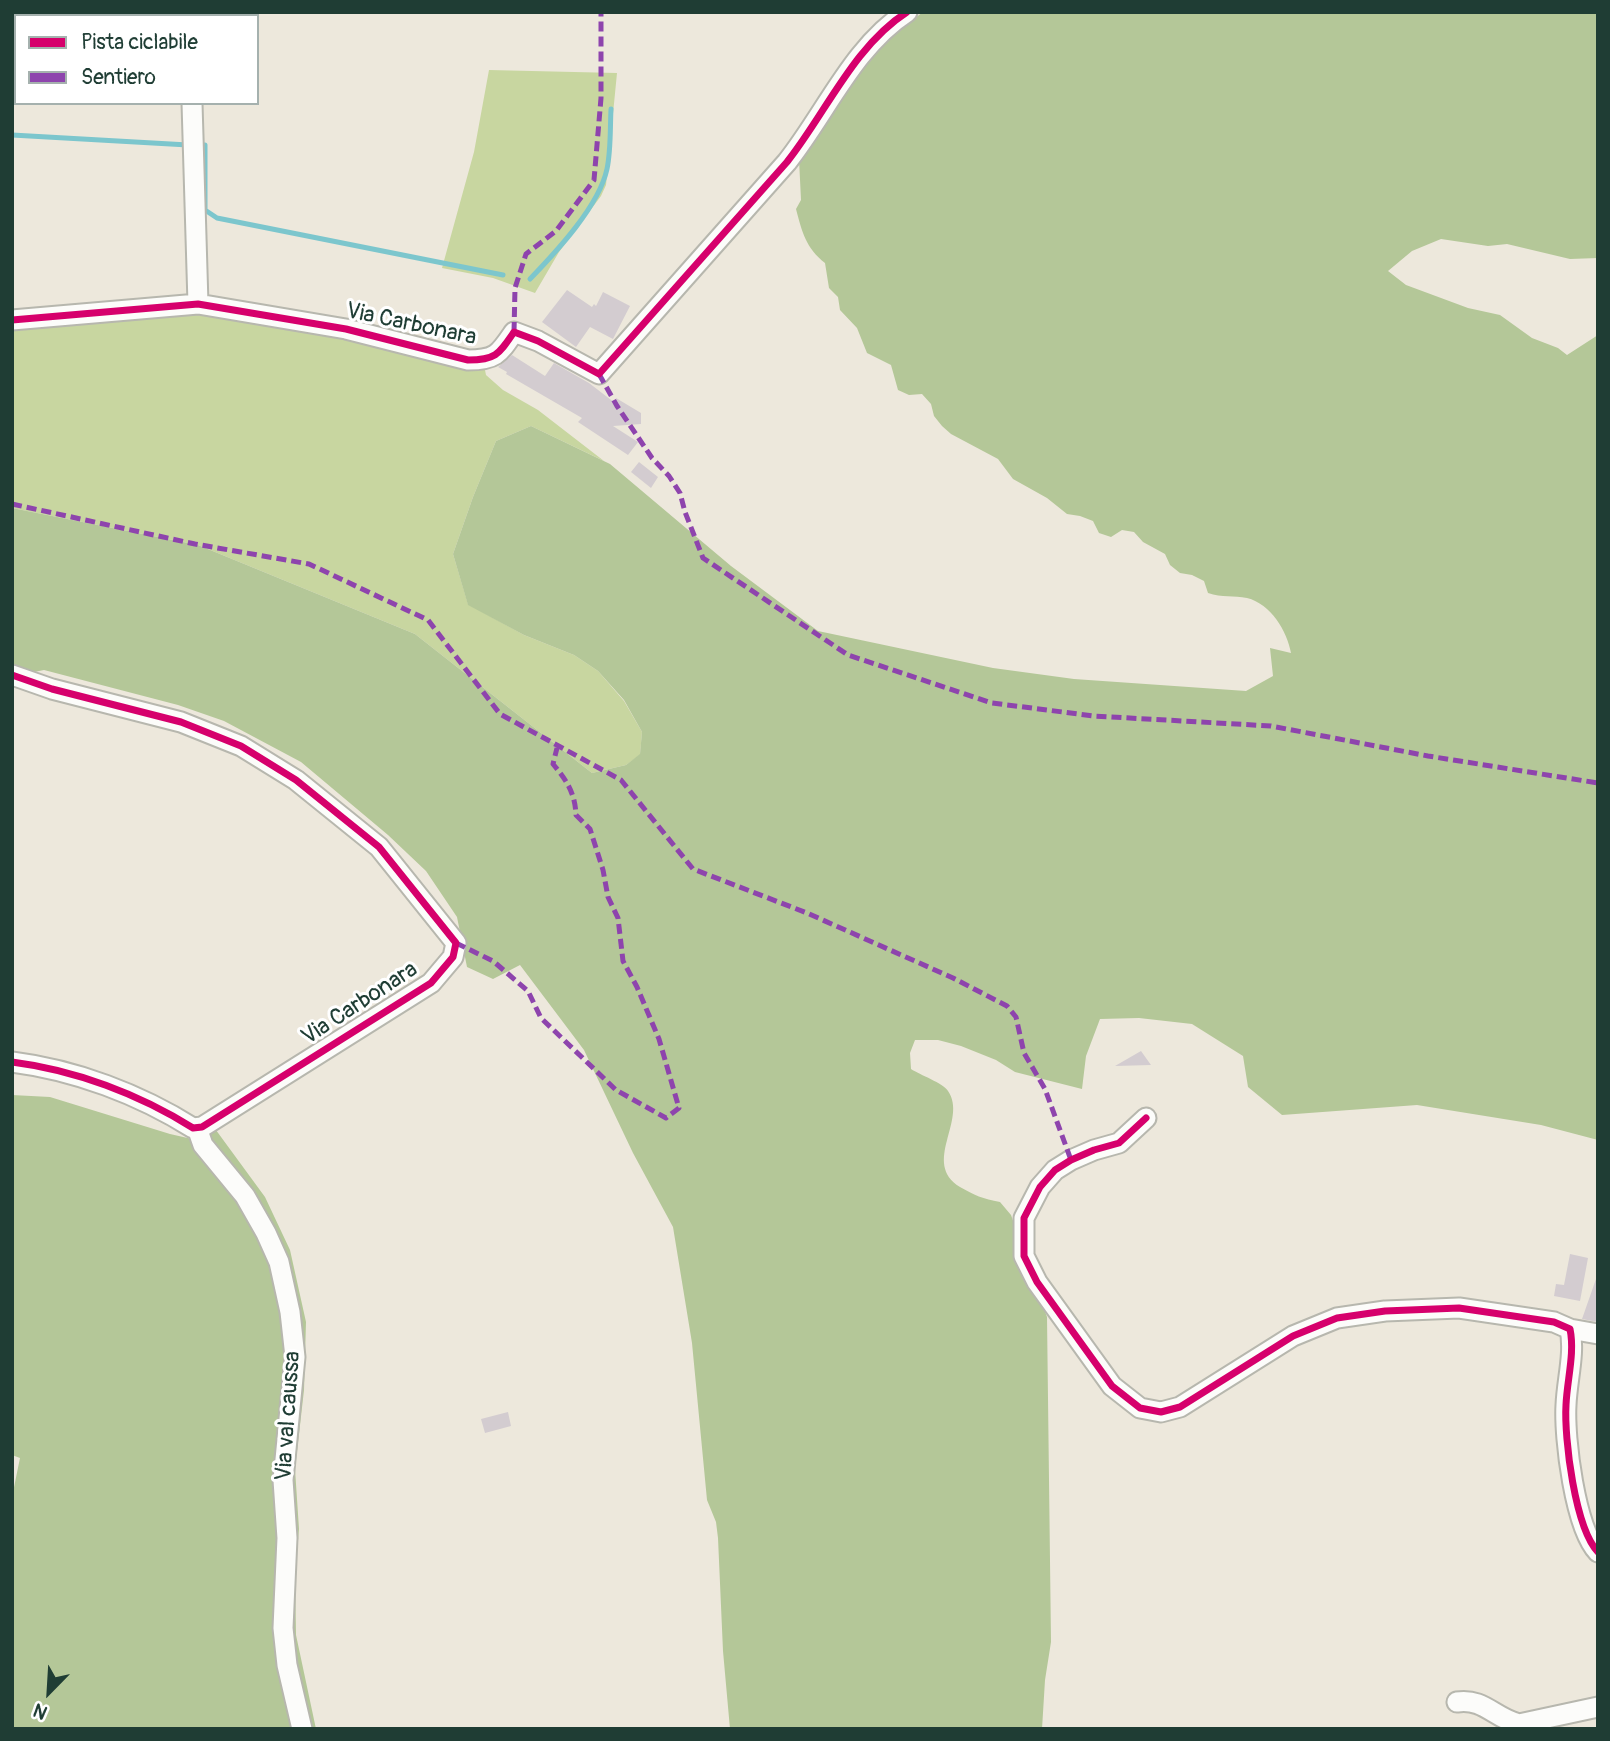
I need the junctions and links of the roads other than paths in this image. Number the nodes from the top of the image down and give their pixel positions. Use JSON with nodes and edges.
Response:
{"nodes":[{"id":1,"x":907,"y":12,"type":"edge"},
{"id":2,"x":192,"y":105,"type":"edge"},
{"id":3,"x":198,"y":304,"type":"junction"},
{"id":4,"x":12,"y":320,"type":"edge"},
{"id":5,"x":12,"y":675,"type":"edge"},
{"id":6,"x":12,"y":1062,"type":"edge"},
{"id":7,"x":1146,"y":1118,"type":"dead end"},
{"id":8,"x":197,"y":1128,"type":"junction"},
{"id":9,"x":1570,"y":1329,"type":"junction"},
{"id":10,"x":1598,"y":1334,"type":"edge"},
{"id":11,"x":1598,"y":1552,"type":"edge"},
{"id":12,"x":1457,"y":1702,"type":"dead end"},
{"id":13,"x":1598,"y":1707,"type":"edge"},
{"id":14,"x":302,"y":1729,"type":"edge"}],
"edges":[{"from":1,"to":3,"type":"street","name":"Via Carbonara"},
{"from":2,"to":3,"type":"street"},
{"from":3,"to":4,"type":"street","name":"Via Carbonara"},
{"from":5,"to":8,"type":"street","name":"Via Carbonara"},
{"from":6,"to":8,"type":"street"},
{"from":7,"to":9,"type":"street"},
{"from":8,"to":14,"type":"street","name":"Via val caussa"},
{"from":9,"to":10,"type":"street"},
{"from":9,"to":11,"type":"street"},
{"from":12,"to":13,"type":"street"}]}
